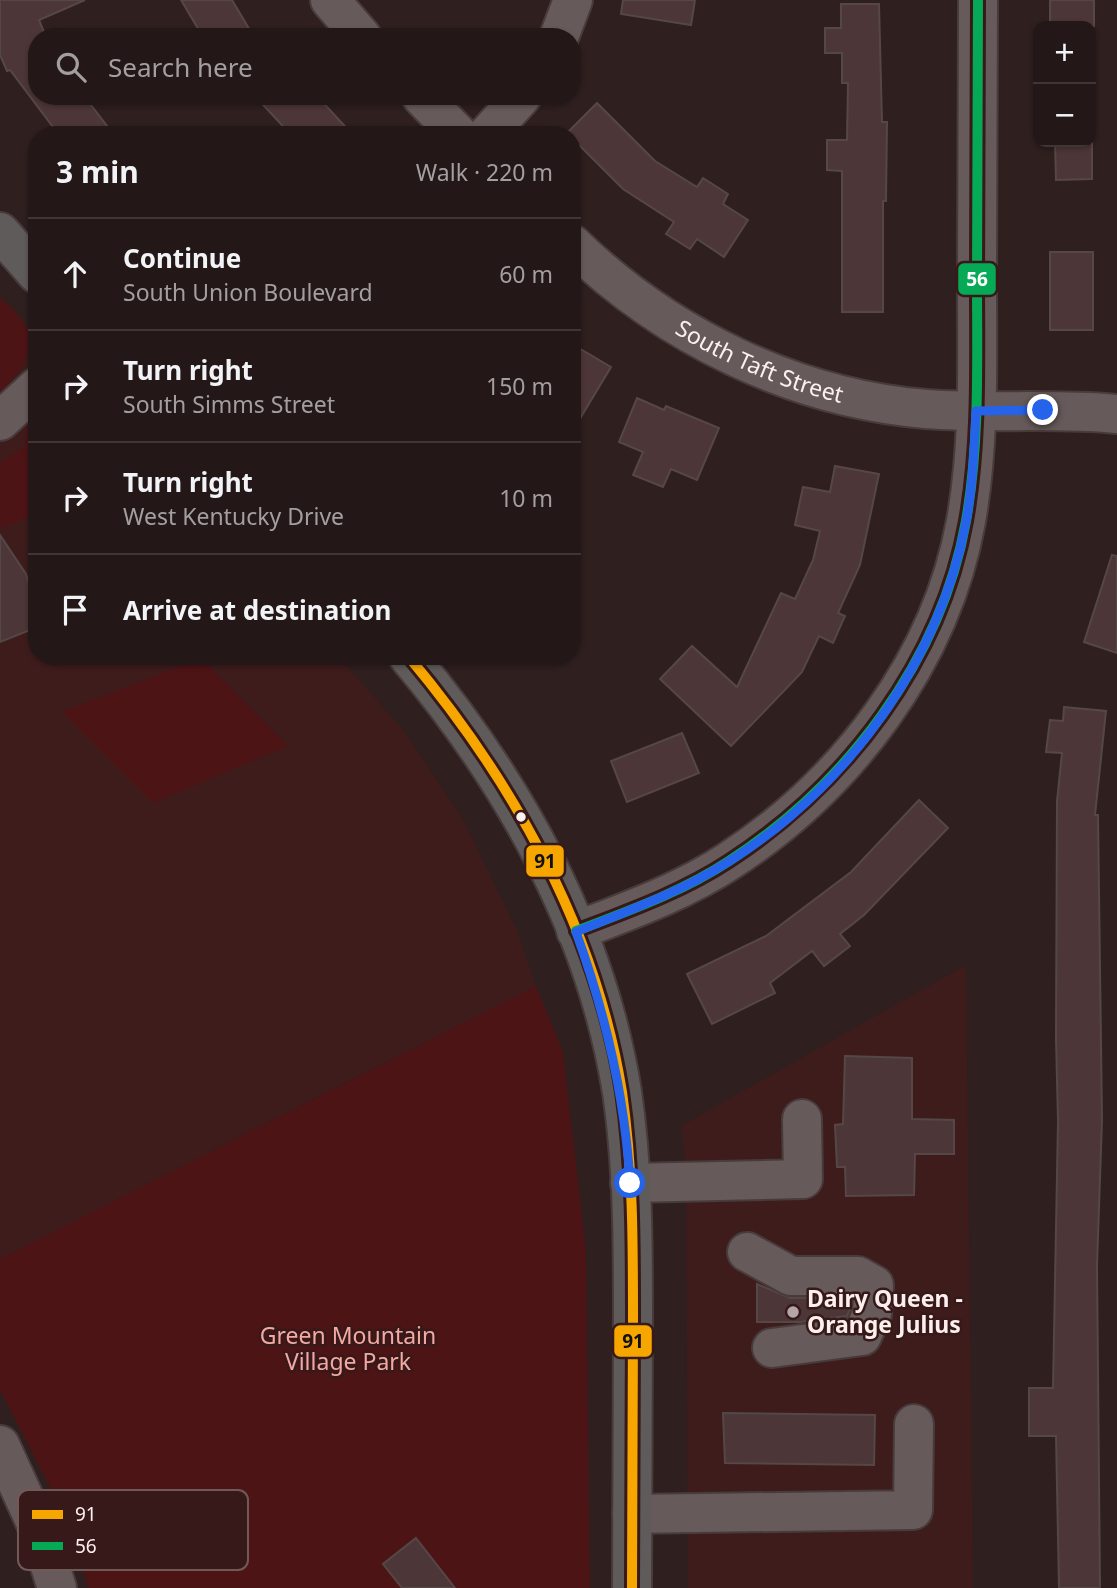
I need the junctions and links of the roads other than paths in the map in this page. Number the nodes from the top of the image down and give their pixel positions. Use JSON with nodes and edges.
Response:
{"nodes":[{"id":1,"x":330,"y":0,"type":"edge"},
{"id":2,"x":573,"y":0,"type":"edge"},
{"id":3,"x":978,"y":0,"type":"edge"},
{"id":4,"x":354,"y":28,"type":"edge"},
{"id":5,"x":562,"y":28,"type":"edge"},
{"id":6,"x":430,"y":105,"type":"edge"},
{"id":7,"x":514,"y":105,"type":"edge"},
{"id":8,"x":450,"y":126,"type":"edge"},
{"id":9,"x":495,"y":126,"type":"edge"},
{"id":10,"x":0,"y":232,"type":"edge"},
{"id":11,"x":581,"y":252,"type":"edge"},
{"id":12,"x":28,"y":264,"type":"edge"},
{"id":13,"x":28,"y":395,"type":"edge"},
{"id":14,"x":976,"y":411,"type":"junction"},
{"id":15,"x":1117,"y":414,"type":"edge"},
{"id":16,"x":0,"y":421,"type":"edge"},
{"id":17,"x":415,"y":665,"type":"edge"},
{"id":18,"x":576,"y":932,"type":"junction"},
{"id":19,"x":802,"y":1119,"type":"dead end"},
{"id":20,"x":630,"y":1183,"type":"junction"},
{"id":21,"x":747,"y":1252,"type":"dead end"},
{"id":22,"x":772,"y":1348,"type":"dead end"},
{"id":23,"x":914,"y":1424,"type":"dead end"},
{"id":24,"x":0,"y":1445,"type":"edge"},
{"id":25,"x":21,"y":1490,"type":"edge"},
{"id":26,"x":632,"y":1514,"type":"junction"},
{"id":27,"x":51,"y":1570,"type":"edge"},
{"id":28,"x":57,"y":1588,"type":"edge"},
{"id":29,"x":632,"y":1588,"type":"edge"}],
"edges":[{"from":1,"to":4,"type":"street"},
{"from":2,"to":5,"type":"street"},
{"from":3,"to":14,"type":"street"},
{"from":6,"to":8,"type":"street"},
{"from":7,"to":9,"type":"street"},
{"from":10,"to":12,"type":"main road"},
{"from":11,"to":14,"type":"street","name":"South Taft Street"},
{"from":13,"to":16,"type":"street"},
{"from":14,"to":15,"type":"street","name":"South Taft Street"},
{"from":14,"to":18,"type":"street"},
{"from":17,"to":18,"type":"main road"},
{"from":18,"to":20,"type":"main road"},
{"from":19,"to":20,"type":"street"},
{"from":20,"to":26,"type":"main road"},
{"from":21,"to":22,"type":"street"},
{"from":23,"to":26,"type":"street"},
{"from":24,"to":25,"type":"street"},
{"from":26,"to":29,"type":"main road"},
{"from":27,"to":28,"type":"street"}]}
